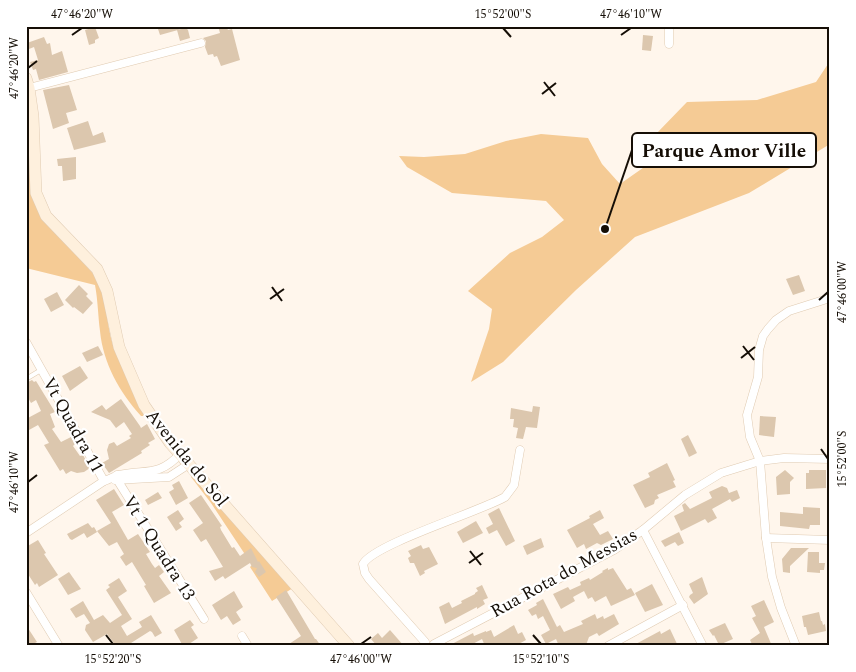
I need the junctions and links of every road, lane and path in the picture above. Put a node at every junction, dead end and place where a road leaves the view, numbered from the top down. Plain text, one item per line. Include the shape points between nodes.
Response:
1 (669, 26) edge
2 (200, 43) dead end
3 (669, 44) dead end
4 (28, 83) edge
5 (830, 298) edge
6 (26, 342) edge
7 (42, 369) junction
8 (26, 379) edge
9 (520, 450) dead end
10 (180, 454) junction
11 (830, 459) edge
12 (760, 461) junction
13 (189, 464) junction
14 (162, 468) junction
15 (169, 477) junction
16 (112, 479) junction
17 (643, 530) junction
18 (26, 533) edge
19 (766, 538) junction
20 (830, 540) edge
21 (26, 592) edge
22 (682, 605) junction
23 (204, 619) dead end
24 (333, 628) junction
25 (242, 636) dead end
26 (423, 644) edge
27 (435, 645) edge
28 (59, 646) edge
29 (248, 646) edge
30 (342, 646) edge
31 (349, 646) edge
32 (608, 646) edge
33 (703, 646) edge
34 (796, 646) edge

1 - 3 street
2 - 4 street
4 - 10 street, Avenida do Sol via 33,116 36,193 46,216 97,269 107,291 119,347 144,405
5 - 12 street via 789,310 763,336 756,384 747,415 750,437
6 - 7 street, Vt Quadra 11
7 - 8 lane
7 - 16 street, Vt Quadra 11
9 - 26 street via 514,485 505,497 400,541 369,556 363,564 369,579
10 - 13 street, Avenida do Sol
10 - 14 street
11 - 12 street, Rua Rota do Messias
12 - 17 street, Rua Rota do Messias via 734,468 697,487
12 - 19 street
13 - 15 street
13 - 24 street, Avenida do Sol
14 - 15 street
14 - 16 street
15 - 16 street
16 - 18 street, Vt Quadra 11
16 - 23 street, Vt 1 Quadra 13
17 - 22 street
17 - 27 street, Rua Rota do Messias via 614,550
19 - 20 street
19 - 34 street via 772,577
21 - 28 street
22 - 32 street
22 - 33 street
24 - 30 street
24 - 31 street, Avenida do Sol
25 - 29 street
26 - 27 street

